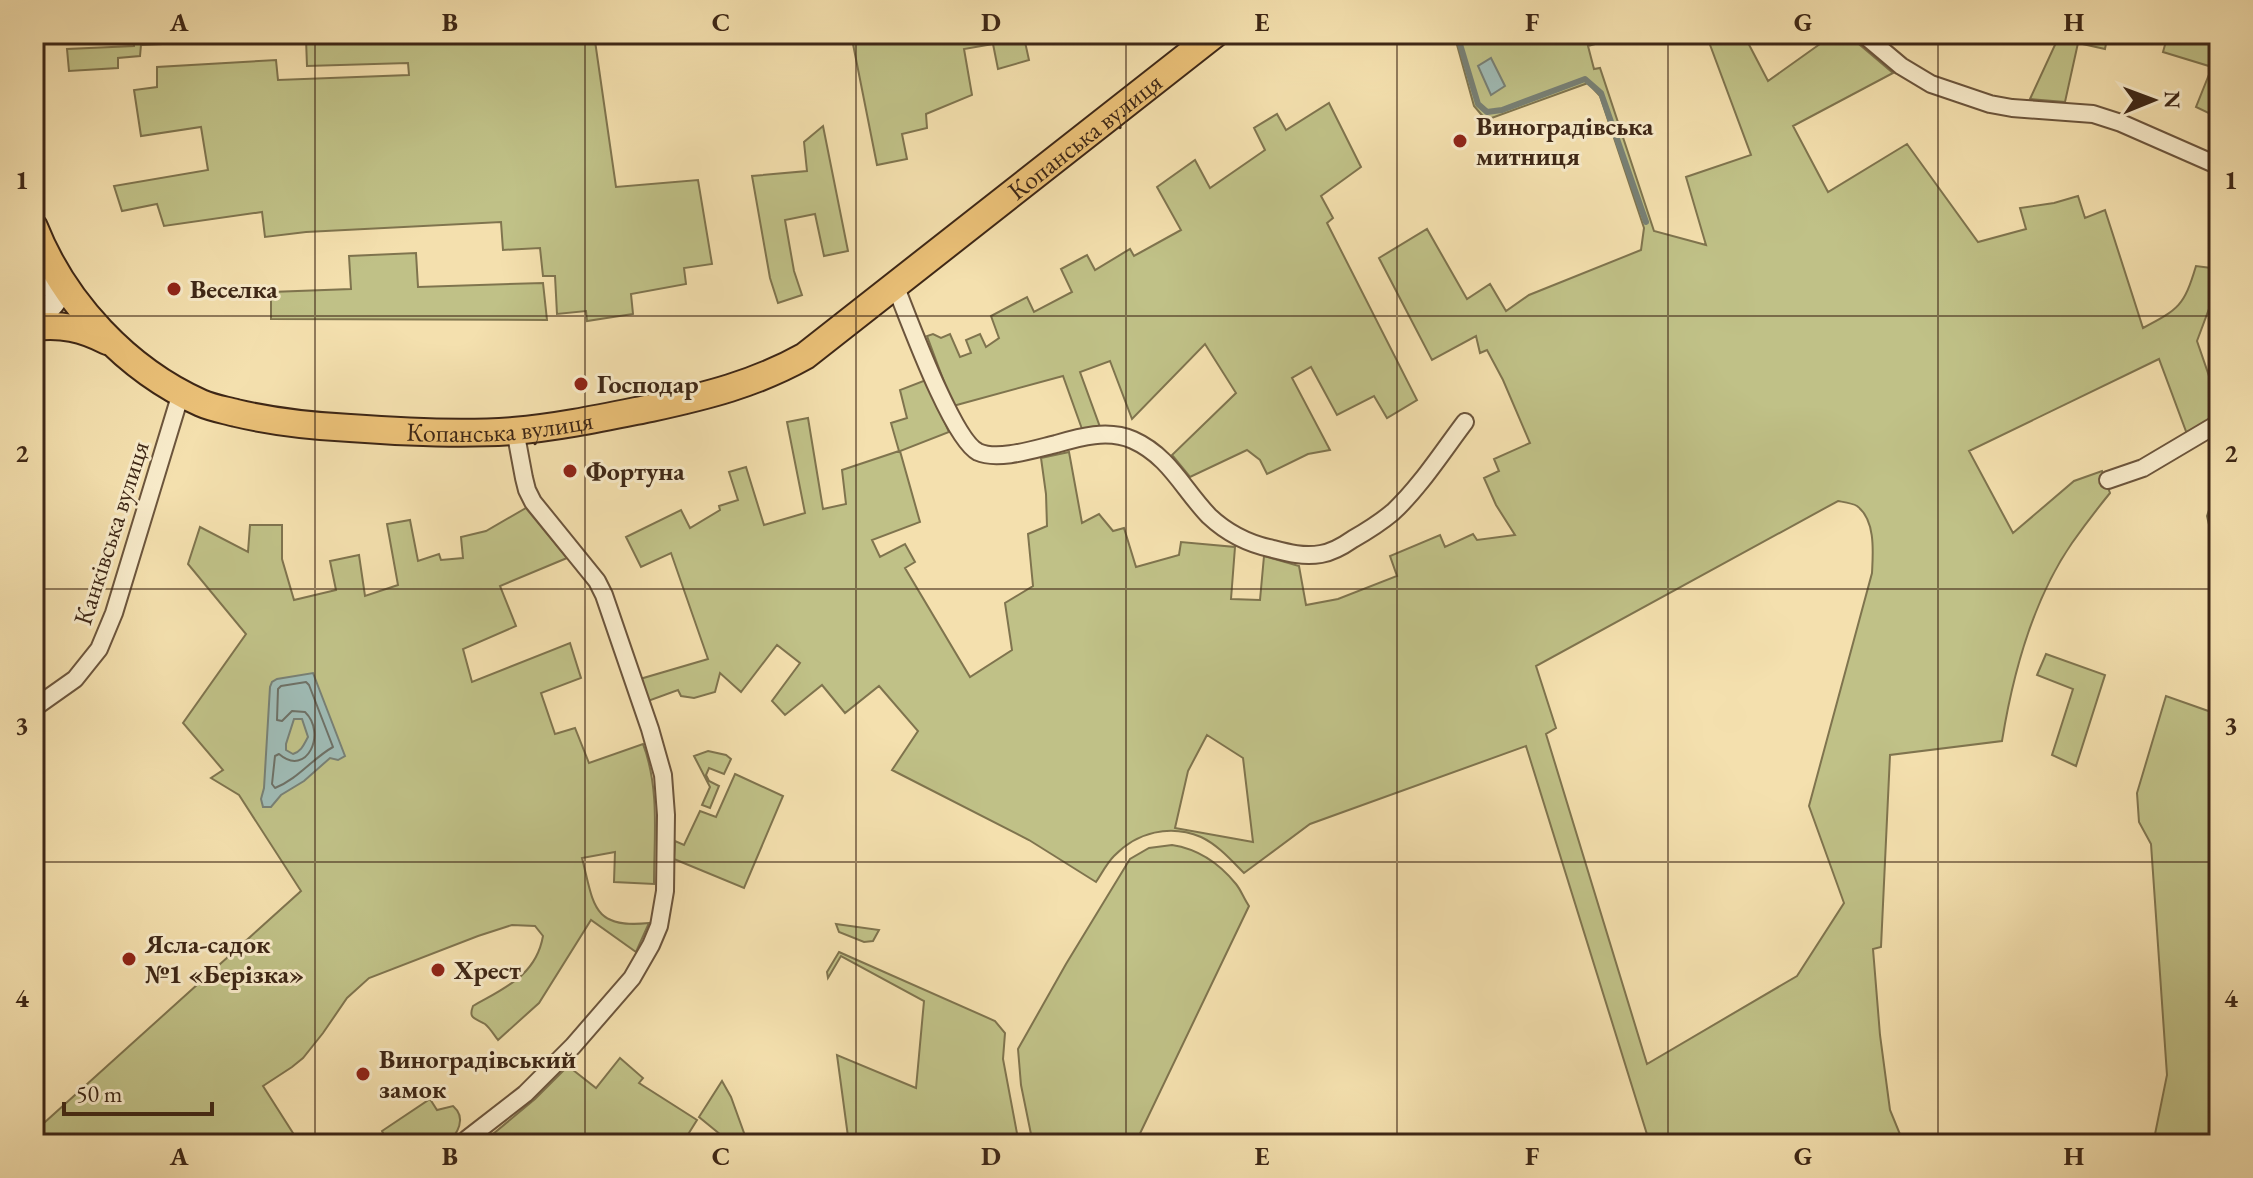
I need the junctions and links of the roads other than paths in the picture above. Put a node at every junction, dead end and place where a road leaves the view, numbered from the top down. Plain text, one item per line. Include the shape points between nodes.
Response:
1 (1215, 34) edge
2 (1863, 34) edge
3 (2219, 166) edge
4 (34, 227) edge
5 (63, 283) junction
6 (895, 285) junction
7 (34, 289) edge
8 (34, 317) edge
9 (34, 327) edge
10 (115, 345) junction
11 (181, 393) junction
12 (1465, 422) dead end
13 (2219, 423) edge
14 (515, 430) junction
15 (2108, 480) dead end
16 (34, 708) edge
17 (465, 1144) edge

1 - 6 highway, Копанська вулиця
2 - 3 street via 1931,84 1990,104 2093,114
4 - 5 highway, Копанська вулиця
5 - 7 main road via 53,280
5 - 8 main road via 54,304
5 - 10 highway, Копанська вулиця
6 - 12 street via 946,408 978,452 1006,454 1097,435 1125,436 1169,466 1224,528 1241,539 1291,554 1338,549 1384,519
6 - 14 highway, Копанська вулиця via 805,356 744,385 611,416
9 - 10 highway via 77,328
10 - 11 highway, Копанська вулиця
11 - 14 highway, Копанська вулиця via 205,405 305,426
11 - 16 street, Канківська вулиця via 99,649 75,679
13 - 15 street via 2153,462
14 - 17 street via 527,490 597,581 650,729 666,794 665,891 659,926 632,978 550,1071

